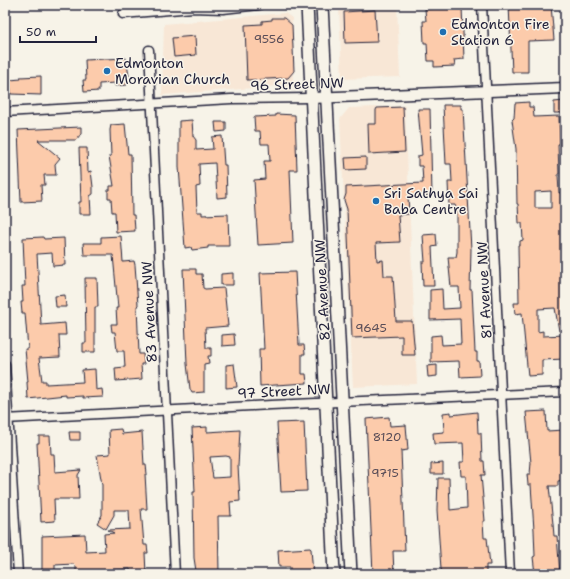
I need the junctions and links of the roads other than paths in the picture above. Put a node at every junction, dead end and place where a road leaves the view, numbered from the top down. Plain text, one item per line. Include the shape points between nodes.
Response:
1 (259, 5) edge
2 (307, 5) edge
3 (322, 5) edge
4 (482, 5) edge
5 (123, 14) dead end
6 (149, 50) dead end
7 (565, 88) edge
8 (486, 90) junction
9 (328, 97) junction
10 (311, 98) junction
11 (152, 104) junction
12 (5, 112) edge
13 (5, 364) edge
14 (565, 392) edge
15 (502, 395) junction
16 (342, 402) junction
17 (326, 403) junction
18 (166, 410) junction
19 (6, 419) edge
20 (18, 574) edge
21 (175, 574) edge
22 (334, 574) edge
23 (351, 574) edge
24 (510, 574) edge

1 - 5 street
2 - 10 main road, 82 Avenue NW
3 - 9 main road, 82 Avenue NW
4 - 8 street, 81 Avenue NW
6 - 11 street, 83 Avenue NW
7 - 8 street, 96 Street NW
8 - 9 street, 96 Street NW
8 - 15 street, 81 Avenue NW
9 - 10 street, 96 Street NW
9 - 16 main road, 82 Avenue NW
10 - 11 street, 96 Street NW via 231,99
10 - 17 main road, 82 Avenue NW
11 - 12 street, 96 Street NW
11 - 18 street, 83 Avenue NW
13 - 19 street
14 - 15 street, 97 Street NW
15 - 16 street, 97 Street NW
15 - 24 street, 81 Avenue NW
16 - 17 street, 97 Street NW
16 - 23 main road, 82 Avenue NW
17 - 18 street, 97 Street NW
17 - 22 main road, 82 Avenue NW
18 - 19 street, 97 Street NW
18 - 21 street, 83 Avenue NW
19 - 20 street

